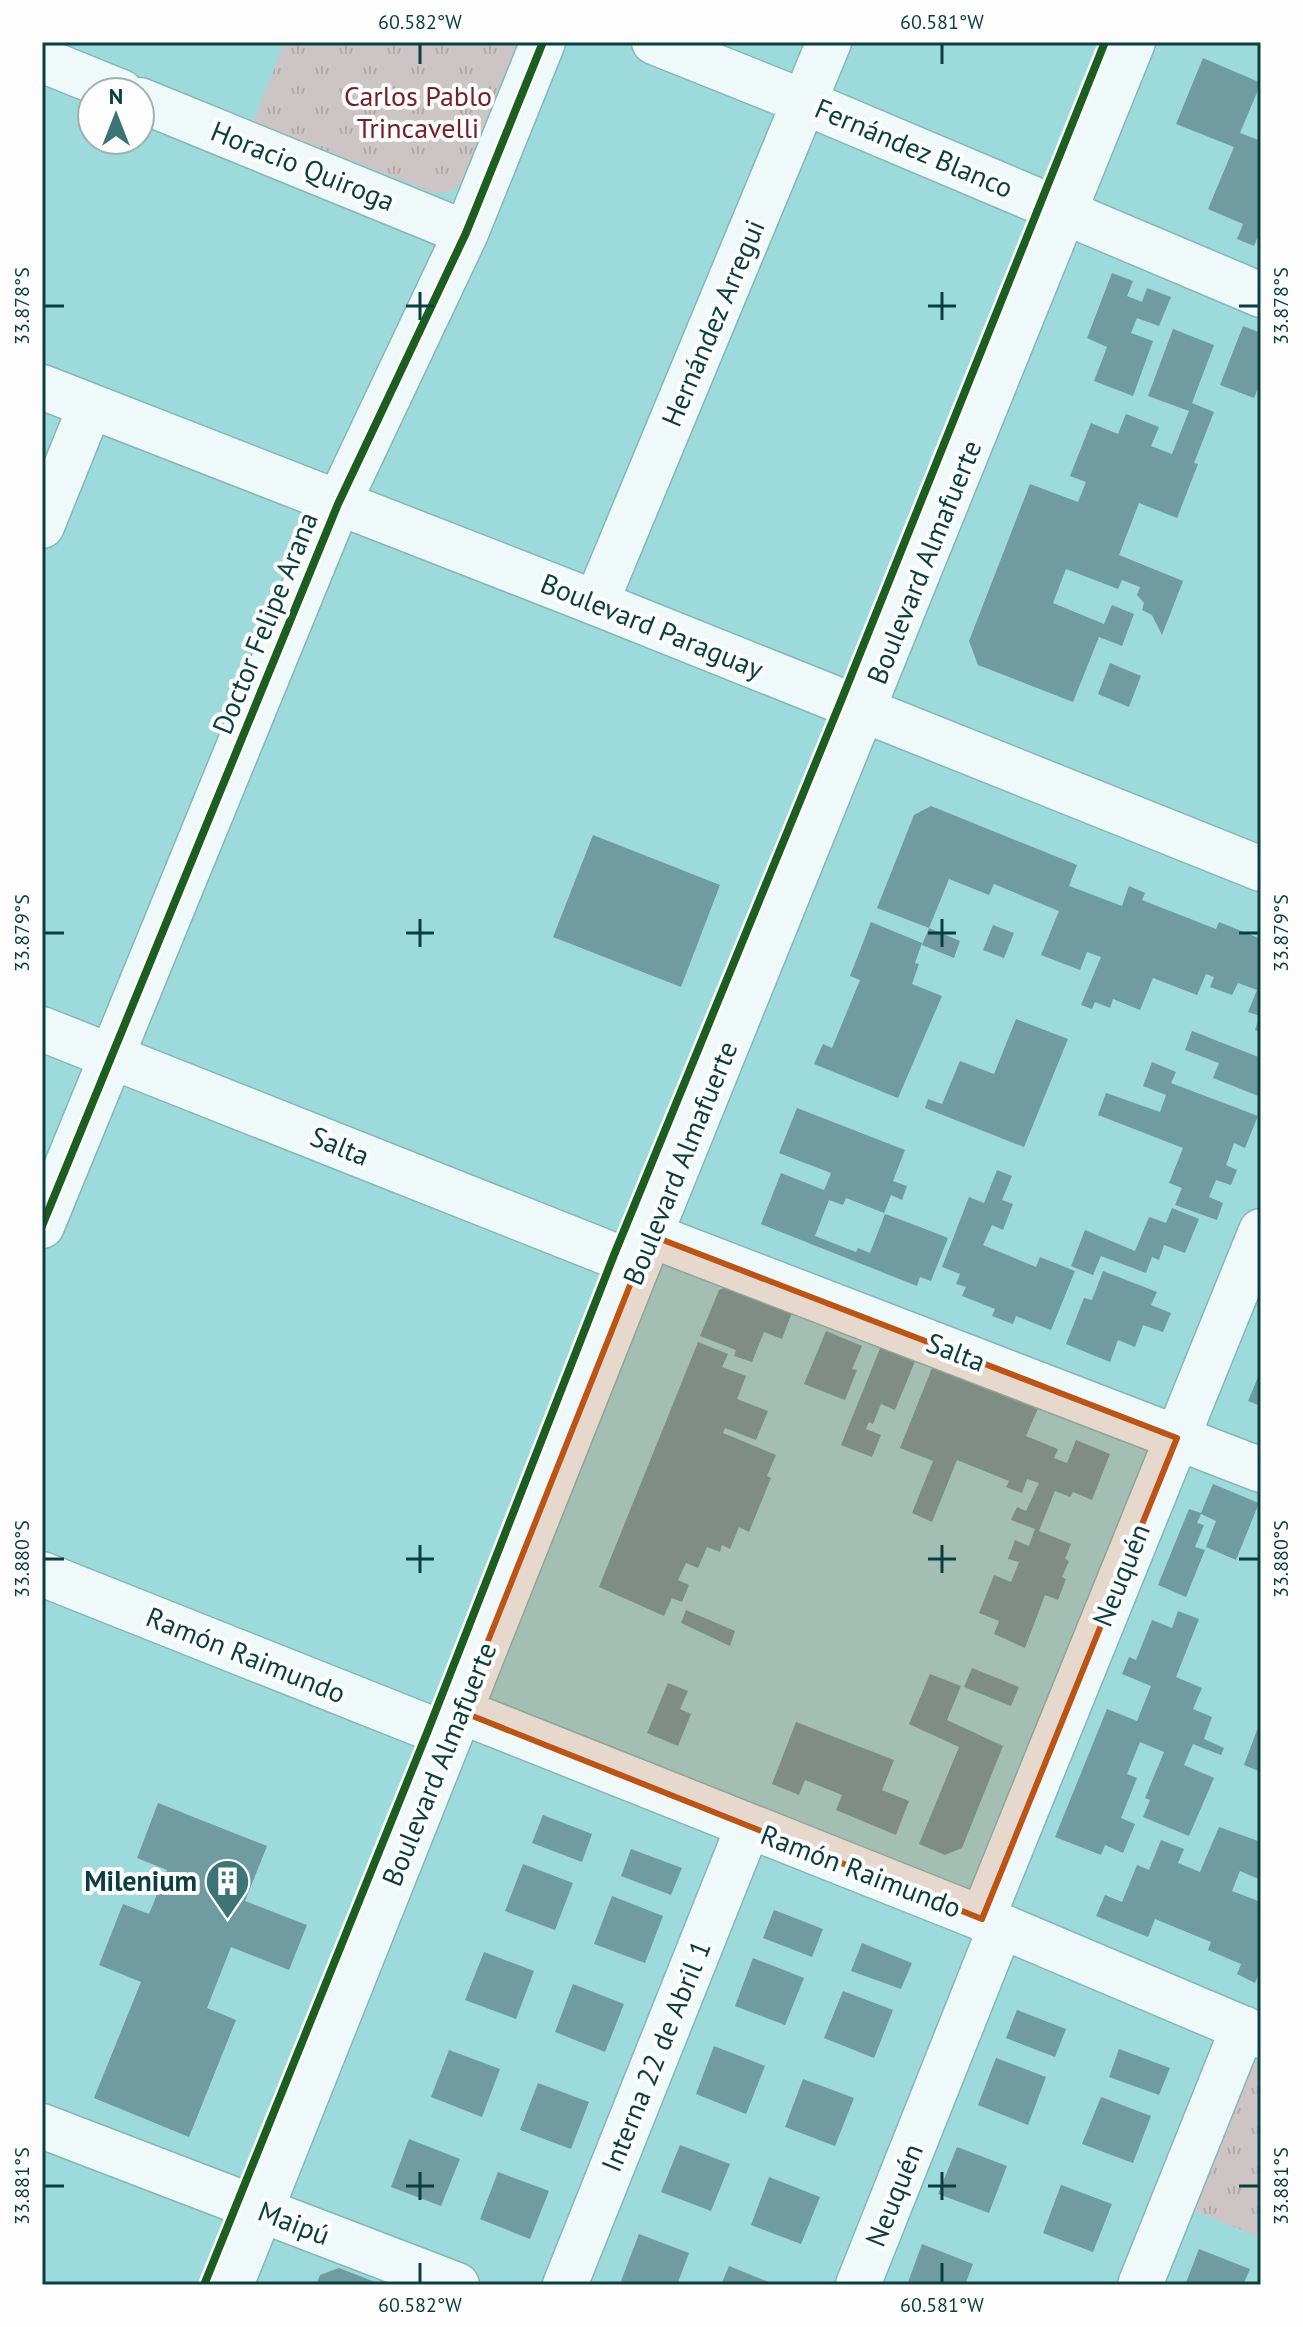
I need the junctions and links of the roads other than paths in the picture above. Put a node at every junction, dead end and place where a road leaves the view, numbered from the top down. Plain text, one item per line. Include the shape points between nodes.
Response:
1 (543, 42) edge
2 (654, 42) edge
3 (829, 42) edge
4 (1133, 42) edge
5 (42, 60) edge
6 (82, 76) edge
7 (804, 102) junction
8 (156, 107) edge
9 (1065, 212) junction
10 (466, 233) junction
11 (1261, 295) edge
12 (42, 387) edge
13 (90, 407) junction
14 (338, 504) junction
15 (42, 526) edge
16 (596, 603) junction
17 (865, 710) junction
18 (1261, 869) edge
19 (42, 1029) edge
20 (110, 1056) junction
21 (42, 1226) edge
22 (1261, 1231) edge
23 (644, 1250) junction
24 (1177, 1438) junction
25 (1261, 1470) edge
26 (42, 1574) edge
27 (455, 1724) junction
28 (748, 1827) junction
29 (992, 1922) junction
30 (1252, 2032) edge
31 (42, 2126) edge
32 (261, 2211) junction
33 (231, 2285) edge
34 (457, 2285) edge
35 (565, 2285) edge
36 (858, 2285) edge
37 (1140, 2285) edge

1 - 10 street, Doctor Felipe Arana
2 - 7 street, Fernández Blanco
3 - 7 street, Hernández Arregui
4 - 9 street, Boulevard Almafuerte
5 - 6 street
7 - 9 street, Fernández Blanco
7 - 16 street, Hernández Arregui
8 - 10 street, Horacio Quiroga
9 - 11 street, Fernández Blanco
9 - 17 street, Boulevard Almafuerte
10 - 14 street, Doctor Felipe Arana
12 - 13 street, Boulevard Paraguay
13 - 14 street, Boulevard Paraguay
13 - 15 street
14 - 16 street, Boulevard Paraguay
14 - 20 street, Doctor Felipe Arana
16 - 17 street, Boulevard Paraguay
17 - 18 street, Boulevard Paraguay
17 - 23 street, Boulevard Almafuerte
19 - 20 street, Salta
20 - 21 street, Doctor Felipe Arana
20 - 23 street, Salta
22 - 24 street, Neuquén
23 - 24 street, Salta
23 - 27 street, Boulevard Almafuerte
24 - 25 street, Salta
24 - 29 street, Neuquén
26 - 27 street, Ramón Raimundo
27 - 28 street, Ramón Raimundo
27 - 32 street, Boulevard Almafuerte
28 - 29 street, Ramón Raimundo
28 - 35 street, Interna 22 de Abril 1
29 - 30 street, Ramón Raimundo
29 - 36 street, Neuquén
30 - 37 street
31 - 32 street, Maipú
32 - 33 street, Boulevard Almafuerte
32 - 34 street, Maipú

